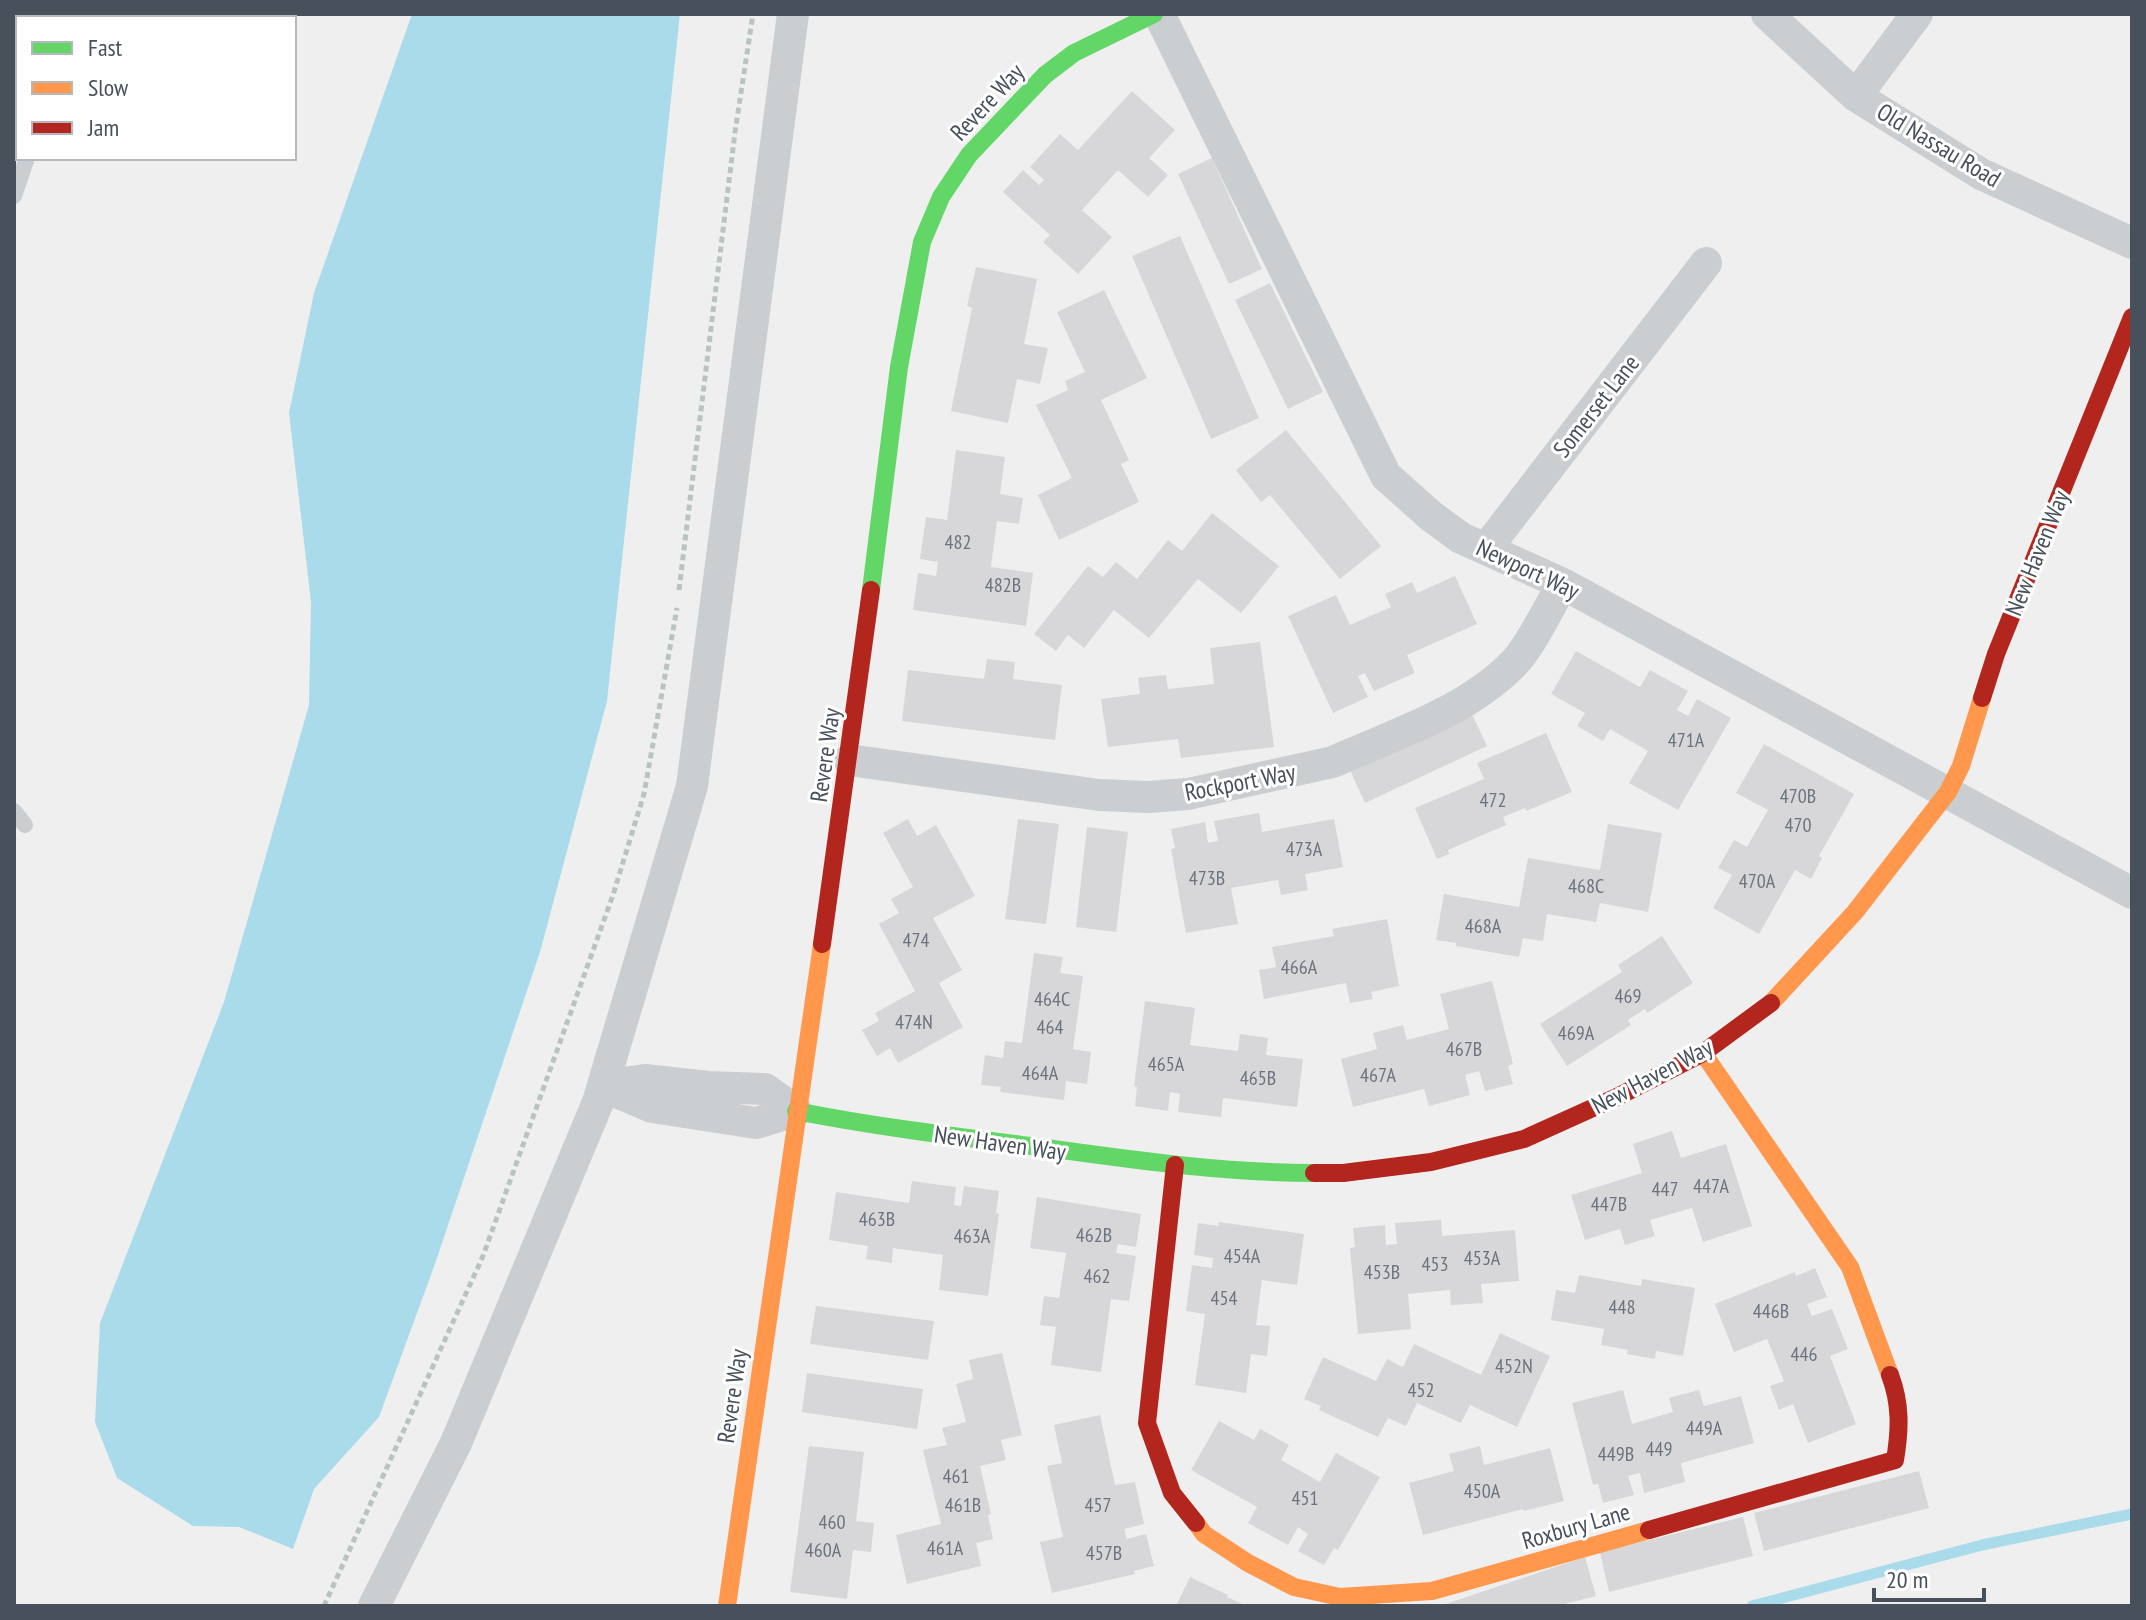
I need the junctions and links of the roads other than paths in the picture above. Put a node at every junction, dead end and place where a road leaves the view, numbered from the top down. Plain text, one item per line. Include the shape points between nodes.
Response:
1 (793, 14) edge
2 (1157, 14) edge
3 (1767, 14) edge
4 (1917, 14) edge
5 (1856, 96) junction
6 (26, 160) edge
7 (14, 196) edge
8 (2132, 243) edge
9 (1706, 263) dead end
10 (2132, 317) edge
11 (1486, 549) junction
12 (1563, 584) junction
13 (849, 760) junction
14 (1948, 792) junction
15 (14, 811) edge
16 (25, 825) dead end
17 (2132, 893) edge
18 (1703, 1053) junction
19 (603, 1086) junction
20 (796, 1111) junction
21 (1175, 1165) junction
22 (374, 1606) edge
23 (727, 1606) edge

1 - 19 street via 692,786
2 - 11 street, Newport Way via 1386,476 1451,531
2 - 13 street, Revere Way via 1074,53 1045,75 969,155 941,197 922,242 899,367
3 - 5 street, Old Nassau Road
4 - 5 street
5 - 8 street, Old Nassau Road via 1981,174
6 - 7 lane
9 - 11 street, Somerset Lane
10 - 14 street, New Haven Way via 1996,654
11 - 12 street, Newport Way
12 - 13 street, Rockport Way via 1517,660 1487,686 1457,707 1312,768 1188,794 1148,797 1087,794
12 - 14 street, Newport Way
13 - 20 street, Revere Way
14 - 17 street, Newport Way
14 - 18 street, New Haven Way via 1855,912 1772,1002
15 - 16 lane
18 - 21 street, New Haven Way via 1524,1139 1431,1162 1343,1173
18 - 21 street, Roxbury Lane via 1850,1267 1897,1394 1900,1432 1895,1460 1432,1591 1340,1597 1294,1587 1204,1534 1172,1493 1147,1423
19 - 20 street, New Haven Way via 652,1107 756,1123
19 - 22 street via 456,1443
20 - 21 street, New Haven Way
20 - 23 street, Revere Way

